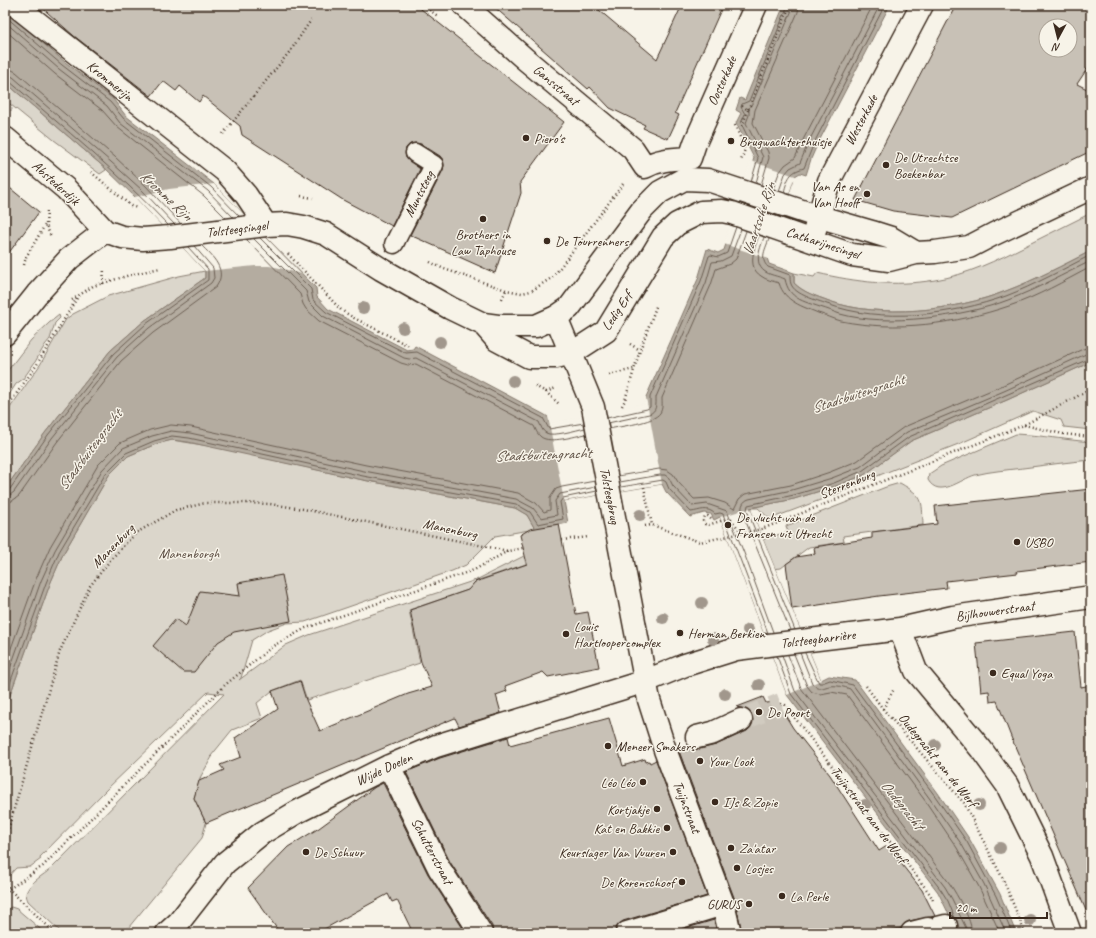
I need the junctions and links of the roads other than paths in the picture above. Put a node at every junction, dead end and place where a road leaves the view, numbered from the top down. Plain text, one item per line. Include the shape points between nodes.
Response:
1 (15, 5) edge
2 (464, 5) edge
3 (756, 5) edge
4 (922, 5) edge
5 (5, 138) edge
6 (415, 152) dead end
7 (690, 158) joint
8 (1091, 188) edge
9 (739, 190) joint
10 (732, 213) joint
11 (820, 217) junction
12 (261, 226) junction
13 (105, 230) junction
14 (812, 240) junction
15 (394, 244) dead end
16 (916, 253) junction
17 (422, 292) joint
18 (556, 317) junction
19 (483, 324) junction
20 (5, 334) edge
21 (572, 352) junction
22 (1091, 597) edge
23 (900, 629) junction
24 (646, 681) junction
25 (741, 720) tunnel mouth
26 (698, 737) dead end
27 (389, 766) junction
28 (723, 904) junction
29 (167, 933) edge
30 (481, 933) edge
31 (627, 933) edge
32 (730, 933) edge
33 (1070, 933) edge

1 - 12 street, Krommerijn via 225,171 246,195
2 - 7 street, Gansstraat via 633,149 645,167 653,162
3 - 7 street, Oosterkade via 694,143
4 - 11 street, Westerkade via 829,181
5 - 13 street, Abstederdijk via 66,189
6 - 15 lane, Muntsteeg via 434,165
8 - 16 street, Catharijnesingel via 969,247
9 - 11 street, Catharijnesingel
9 - 18 street, Ledig Erf via 708,180 684,179 660,192 642,210 569,308
10 - 14 street, Catharijnesingel
10 - 21 street, Ledig Erf via 701,212 677,224 663,237 606,331
11 - 14 street, Westerkade
11 - 16 street, Catharijnesingel via 891,238
12 - 13 street, Tolsteegsingel via 143,239 122,237
12 - 17 street, Tolsteegsingel via 287,224 326,234
13 - 20 street via 69,259
14 - 16 street, Catharijnesingel via 852,255 889,260
17 - 19 street, Ledig Erf
18 - 19 street, Ledig Erf via 536,326
18 - 21 street, Tolsteegbrug
19 - 21 street, Ledig Erf via 497,340 529,357 556,357
21 - 24 street, Tolsteegbrug via 593,408
22 - 23 street, Bijlhouwerstraat via 953,617
23 - 24 street, Tolsteegbarrière via 736,649 685,665
23 - 33 street via 916,672 981,749 1007,785 1042,856
24 - 27 street, Wijde Doelen via 436,746
24 - 28 street, Twijnstraat via 649,700 665,750
25 - 26 street
27 - 29 street, Wijde Doelen via 297,812 262,833 225,863 179,922
27 - 30 street, Schutterstraat via 439,868
28 - 31 street
28 - 32 street, Twijnstraat

